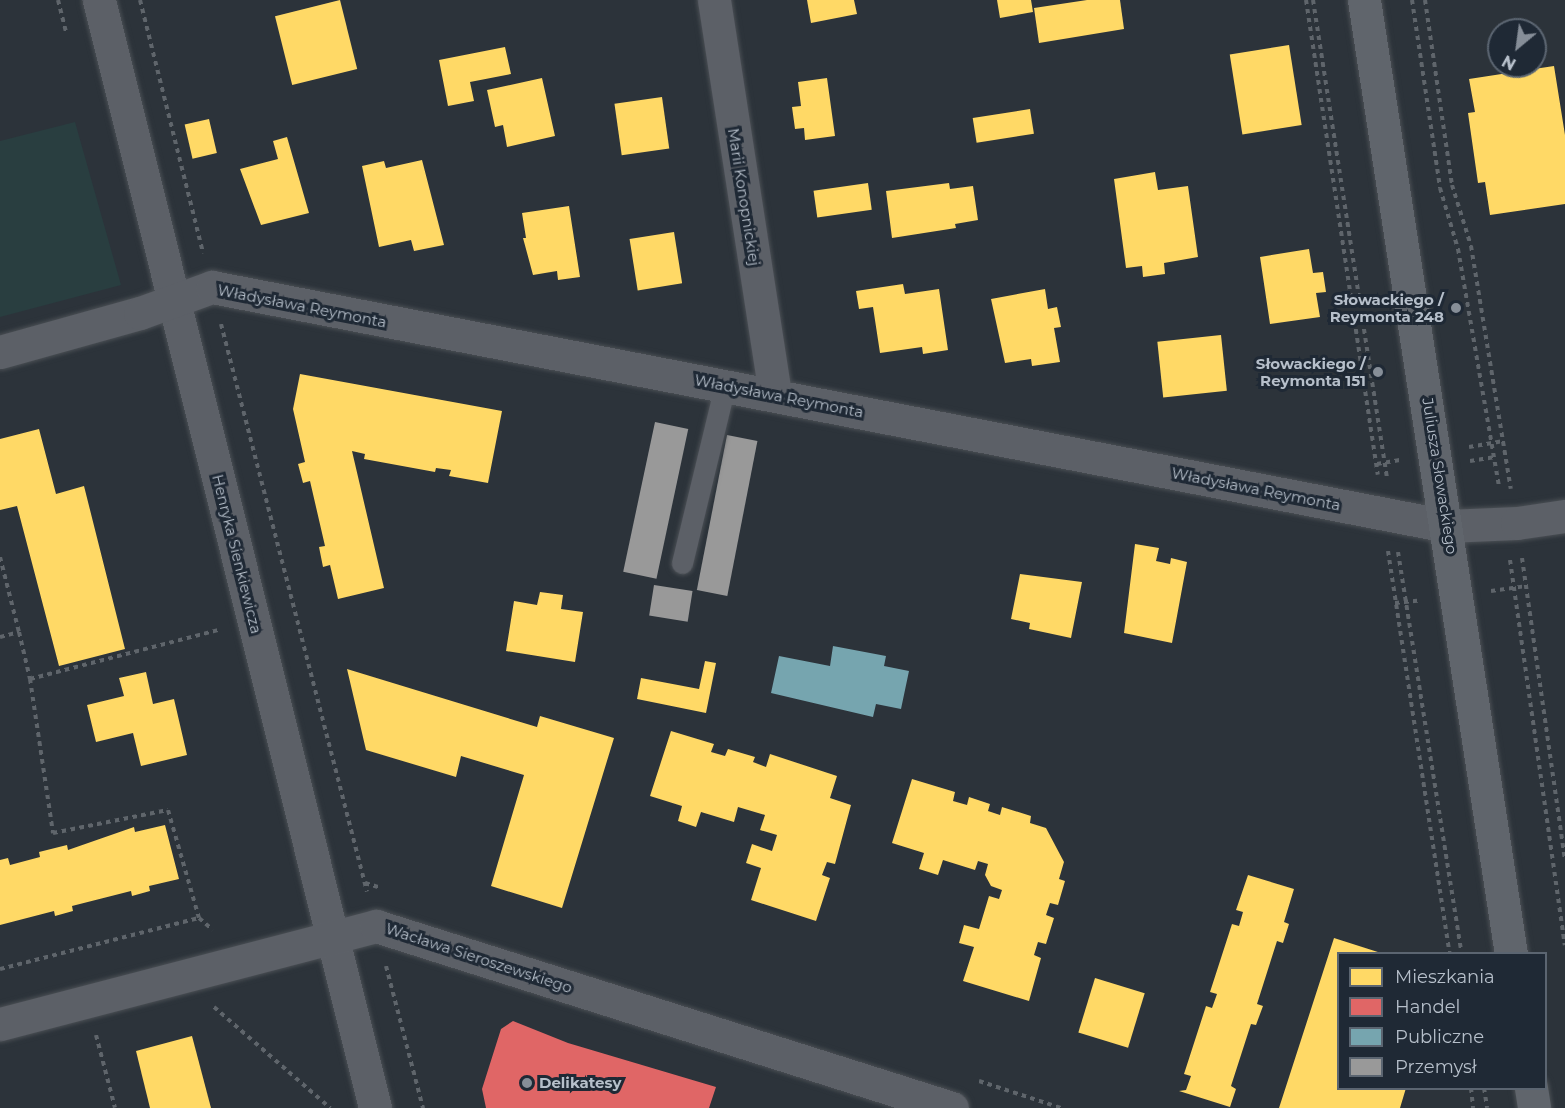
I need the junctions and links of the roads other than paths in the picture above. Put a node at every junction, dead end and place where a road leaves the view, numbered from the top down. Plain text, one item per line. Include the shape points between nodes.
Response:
1 (99, 0) edge
2 (714, 0) edge
3 (1364, 0) edge
4 (173, 301) junction
5 (0, 352) edge
6 (725, 385) junction
7 (775, 394) junction
8 (1565, 516) edge
9 (1448, 526) junction
10 (682, 563) dead end
11 (332, 935) junction
12 (1511, 952) edge
13 (0, 1024) edge
14 (1531, 1090) edge
15 (375, 1108) edge
16 (952, 1108) edge
17 (1534, 1108) edge

1 - 4 street, Henryka Sienkiewicza
2 - 7 street, Marii Konopnickiej
3 - 9 street, Juliusza Słowackiego
4 - 5 street, Władysława Reymonta
4 - 6 street, Władysława Reymonta via 212,287
4 - 11 street, Henryka Sienkiewicza
6 - 7 street, Władysława Reymonta
6 - 10 lane
7 - 9 street, Władysława Reymonta
8 - 9 street, Władysława Reymonta via 1511,524
9 - 12 street, Juliusza Słowackiego
11 - 13 street, Wacława Sieroszewskiego
11 - 15 street, Henryka Sienkiewicza
11 - 16 street, Wacława Sieroszewskiego via 376,926
14 - 17 street

